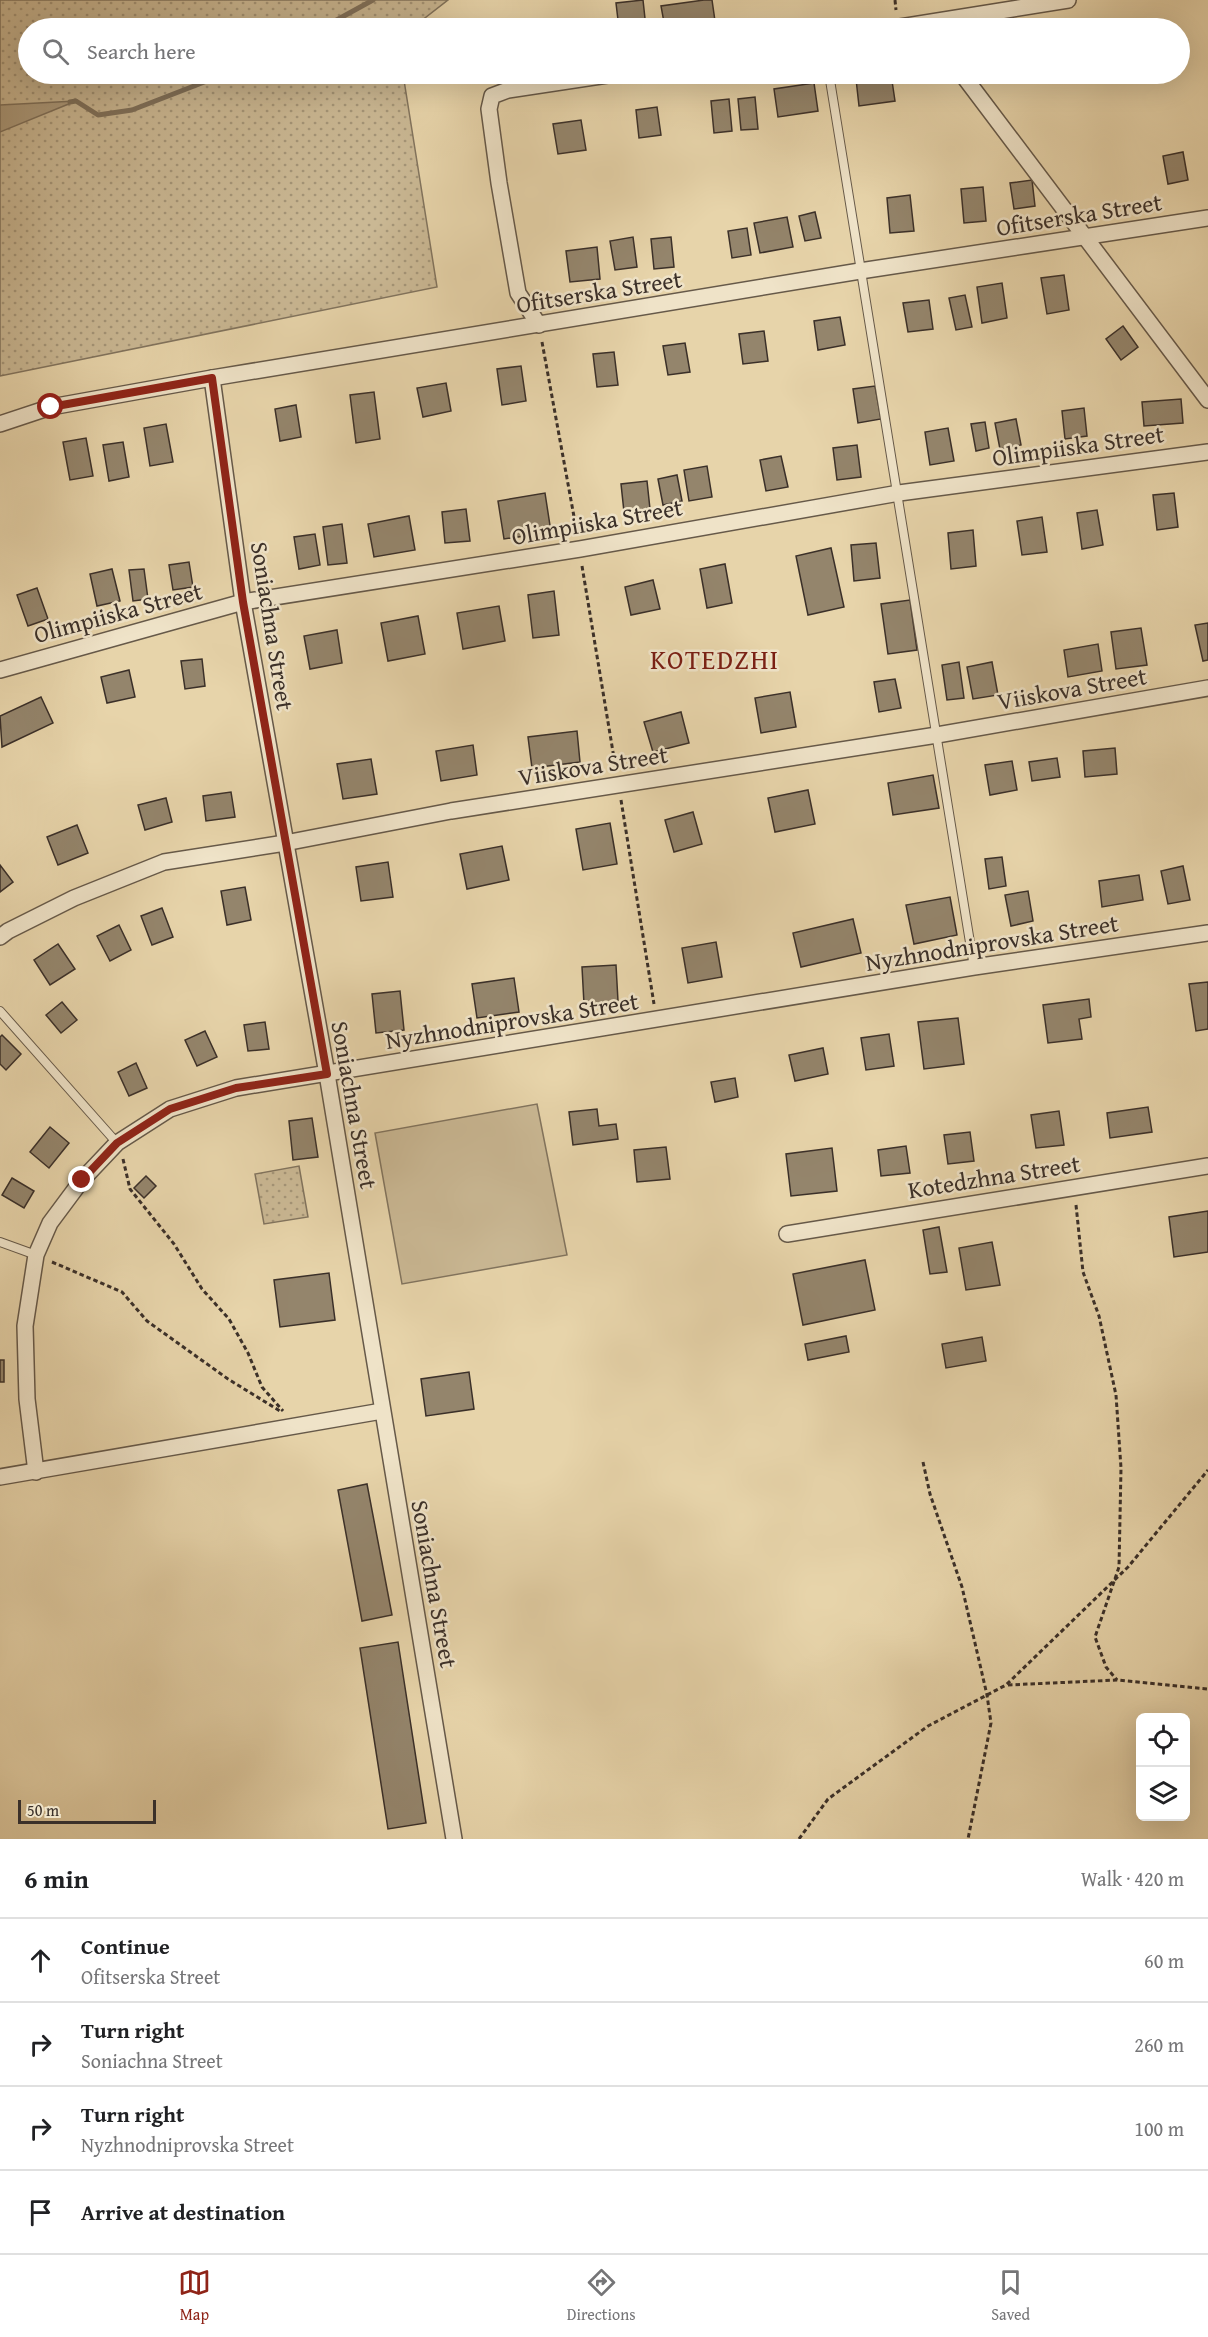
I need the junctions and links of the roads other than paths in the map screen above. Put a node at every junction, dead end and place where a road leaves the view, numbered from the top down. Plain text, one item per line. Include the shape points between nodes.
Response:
1 (1068, 0) edge
2 (970, 18) edge
3 (548, 84) edge
4 (831, 84) edge
5 (969, 84) edge
6 (1208, 218) edge
7 (1084, 237) junction
8 (860, 272) junction
9 (539, 326) junction
10 (212, 378) junction
11 (1208, 400) edge
12 (0, 424) edge
13 (1208, 452) edge
14 (899, 493) junction
15 (243, 602) junction
16 (0, 670) edge
17 (1208, 688) edge
18 (937, 735) junction
19 (285, 843) junction
20 (1208, 933) edge
21 (0, 937) edge
22 (974, 967) junction
23 (0, 1011) edge
24 (327, 1074) junction
25 (117, 1143) junction
26 (1208, 1166) edge
27 (787, 1234) dead end
28 (0, 1242) edge
29 (36, 1255) junction
30 (382, 1411) junction
31 (36, 1472) junction
32 (0, 1477) edge
33 (454, 1839) edge

1 - 2 street
3 - 9 street via 492,96 489,110 518,293
4 - 8 lane
5 - 7 street
6 - 7 street, Ofitserska Street
7 - 8 street, Ofitserska Street
7 - 11 street
8 - 9 street, Ofitserska Street
8 - 14 lane
9 - 10 street, Ofitserska Street
10 - 12 street, Ofitserska Street via 51,407
10 - 15 street, Soniachna Street
13 - 14 street, Olimpiiska Street
14 - 15 street, Olimpiiska Street
14 - 18 lane
15 - 16 street, Olimpiiska Street
15 - 19 street, Soniachna Street
17 - 18 street, Viiskova Street
18 - 19 street, Viiskova Street via 451,811
18 - 22 lane
19 - 21 street, Viiskova Street via 164,862 74,898
19 - 24 street, Soniachna Street
20 - 22 street, Nyzhnodniprovska Street
22 - 24 street, Nyzhnodniprovska Street
23 - 25 lane
24 - 25 street, Nyzhnodniprovska Street via 236,1088 170,1109
24 - 30 street, Soniachna Street
25 - 29 street, Nyzhnodniprovska Street via 82,1180 50,1223
26 - 27 street, Kotedzhna Street
28 - 29 lane
29 - 31 street, Nyzhnodniprovska Street via 25,1326 27,1399
30 - 31 street
30 - 33 street, Soniachna Street
31 - 32 street

